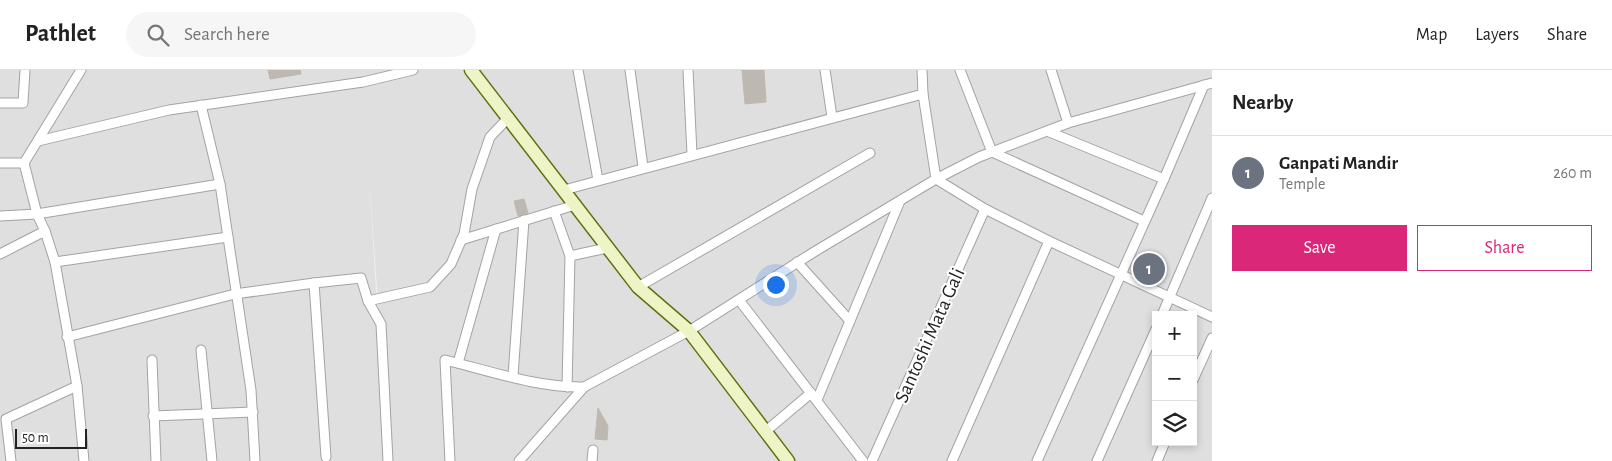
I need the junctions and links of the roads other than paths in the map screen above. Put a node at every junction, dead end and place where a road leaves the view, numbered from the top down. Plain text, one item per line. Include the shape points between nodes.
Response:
1 (25, 70) edge
2 (81, 70) edge
3 (413, 70) edge
4 (471, 70) edge
5 (578, 70) edge
6 (630, 70) edge
7 (688, 70) edge
8 (825, 70) edge
9 (922, 70) edge
10 (960, 70) edge
11 (1051, 70) edge
12 (1208, 84) edge
13 (923, 94) junction
14 (0, 103) edge
15 (201, 105) junction
16 (509, 118) junction
17 (832, 118) junction
18 (1068, 123) junction
19 (1047, 132) junction
20 (38, 141) junction
21 (992, 152) junction
22 (870, 153) dead end
23 (692, 154) junction
24 (0, 163) edge
25 (24, 163) junction
26 (643, 167) junction
27 (936, 179) junction
28 (1164, 179) junction
29 (598, 180) junction
30 (220, 184) junction
31 (564, 190) junction
32 (1212, 198) edge
33 (900, 201) junction
34 (575, 205) junction
35 (985, 209) junction
36 (554, 211) junction
37 (37, 214) junction
38 (0, 216) edge
39 (524, 220) junction
40 (1144, 221) junction
41 (496, 229) junction
42 (45, 231) junction
43 (228, 237) junction
44 (461, 240) junction
45 (1049, 242) junction
46 (607, 248) junction
47 (0, 254) edge
48 (570, 256) junction
49 (55, 262) junction
50 (797, 262) junction
51 (1121, 274) junction
52 (314, 283) junction
53 (638, 287) junction
54 (236, 294) junction
55 (1170, 296) junction
56 (738, 300) junction
57 (368, 301) junction
58 (1164, 311) edge
59 (1212, 316) edge
60 (850, 321) junction
61 (689, 331) junction
62 (67, 337) junction
63 (1152, 337) edge
64 (1212, 338) edge
65 (201, 350) dead end
66 (152, 360) dead end
67 (458, 363) junction
68 (1197, 371) edge
69 (513, 376) junction
70 (77, 386) junction
71 (567, 387) junction
72 (584, 387) junction
73 (814, 397) junction
74 (252, 412) junction
75 (209, 414) junction
76 (154, 416) junction
77 (3, 421) edge
78 (766, 431) junction
79 (1163, 446) edge
80 (593, 450) dead end
81 (326, 457) dead end
82 (12, 461) edge
83 (84, 461) edge
84 (156, 461) edge
85 (212, 461) edge
86 (255, 461) edge
87 (388, 461) edge
88 (450, 461) edge
89 (518, 461) edge
90 (592, 461) edge
91 (788, 461) edge
92 (863, 461) edge
93 (872, 461) edge
94 (952, 461) edge
95 (1036, 461) edge
96 (1097, 461) edge
97 (1157, 461) edge

1 - 14 street via 23,103
2 - 20 street
3 - 15 street via 363,82
4 - 16 street
5 - 29 street
6 - 26 street
7 - 23 street
8 - 17 street
9 - 13 street
10 - 21 street
11 - 18 street
12 - 18 street
12 - 28 street
13 - 17 street
13 - 27 street
15 - 20 street
15 - 30 street
16 - 31 street
16 - 44 street via 490,137 472,189
17 - 23 street
18 - 19 street
19 - 21 street
19 - 28 street
20 - 25 street
21 - 27 street
21 - 40 street
22 - 53 street
23 - 26 street
24 - 25 street
25 - 37 street
26 - 29 street
27 - 33 street
27 - 35 street
28 - 40 street
29 - 31 street
30 - 37 street
30 - 43 street
31 - 34 street
32 - 55 street
33 - 50 street
33 - 60 street
34 - 36 street
34 - 46 street
35 - 45 street
35 - 93 street, Santoshi Mata Gali
36 - 39 street
36 - 48 street
37 - 38 street
37 - 42 street
39 - 41 street
39 - 69 street
40 - 51 street
41 - 44 street
41 - 67 street
42 - 47 street
42 - 49 street
43 - 49 street
43 - 54 street
44 - 57 street via 451,264 430,287
45 - 51 street
45 - 94 street
46 - 48 street
46 - 53 street
48 - 71 street
49 - 62 street
50 - 56 street
50 - 60 street
51 - 55 street
51 - 95 street
52 - 54 street
52 - 57 street via 362,278
52 - 81 street
53 - 61 street
54 - 62 street
54 - 74 street
55 - 58 street
55 - 59 street
56 - 61 street
56 - 73 street
57 - 87 street via 381,324
60 - 73 street
61 - 72 street
61 - 78 street
62 - 70 street
63 - 96 street
64 - 68 street
65 - 75 street
66 - 76 street
67 - 69 street
67 - 88 street via 446,360
69 - 71 street
70 - 77 street
70 - 83 street
71 - 72 street
72 - 89 street
73 - 78 street
73 - 92 street
74 - 75 street
74 - 86 street
75 - 76 street
75 - 85 street
76 - 84 street
77 - 82 street
78 - 91 street
79 - 97 street
80 - 90 street

